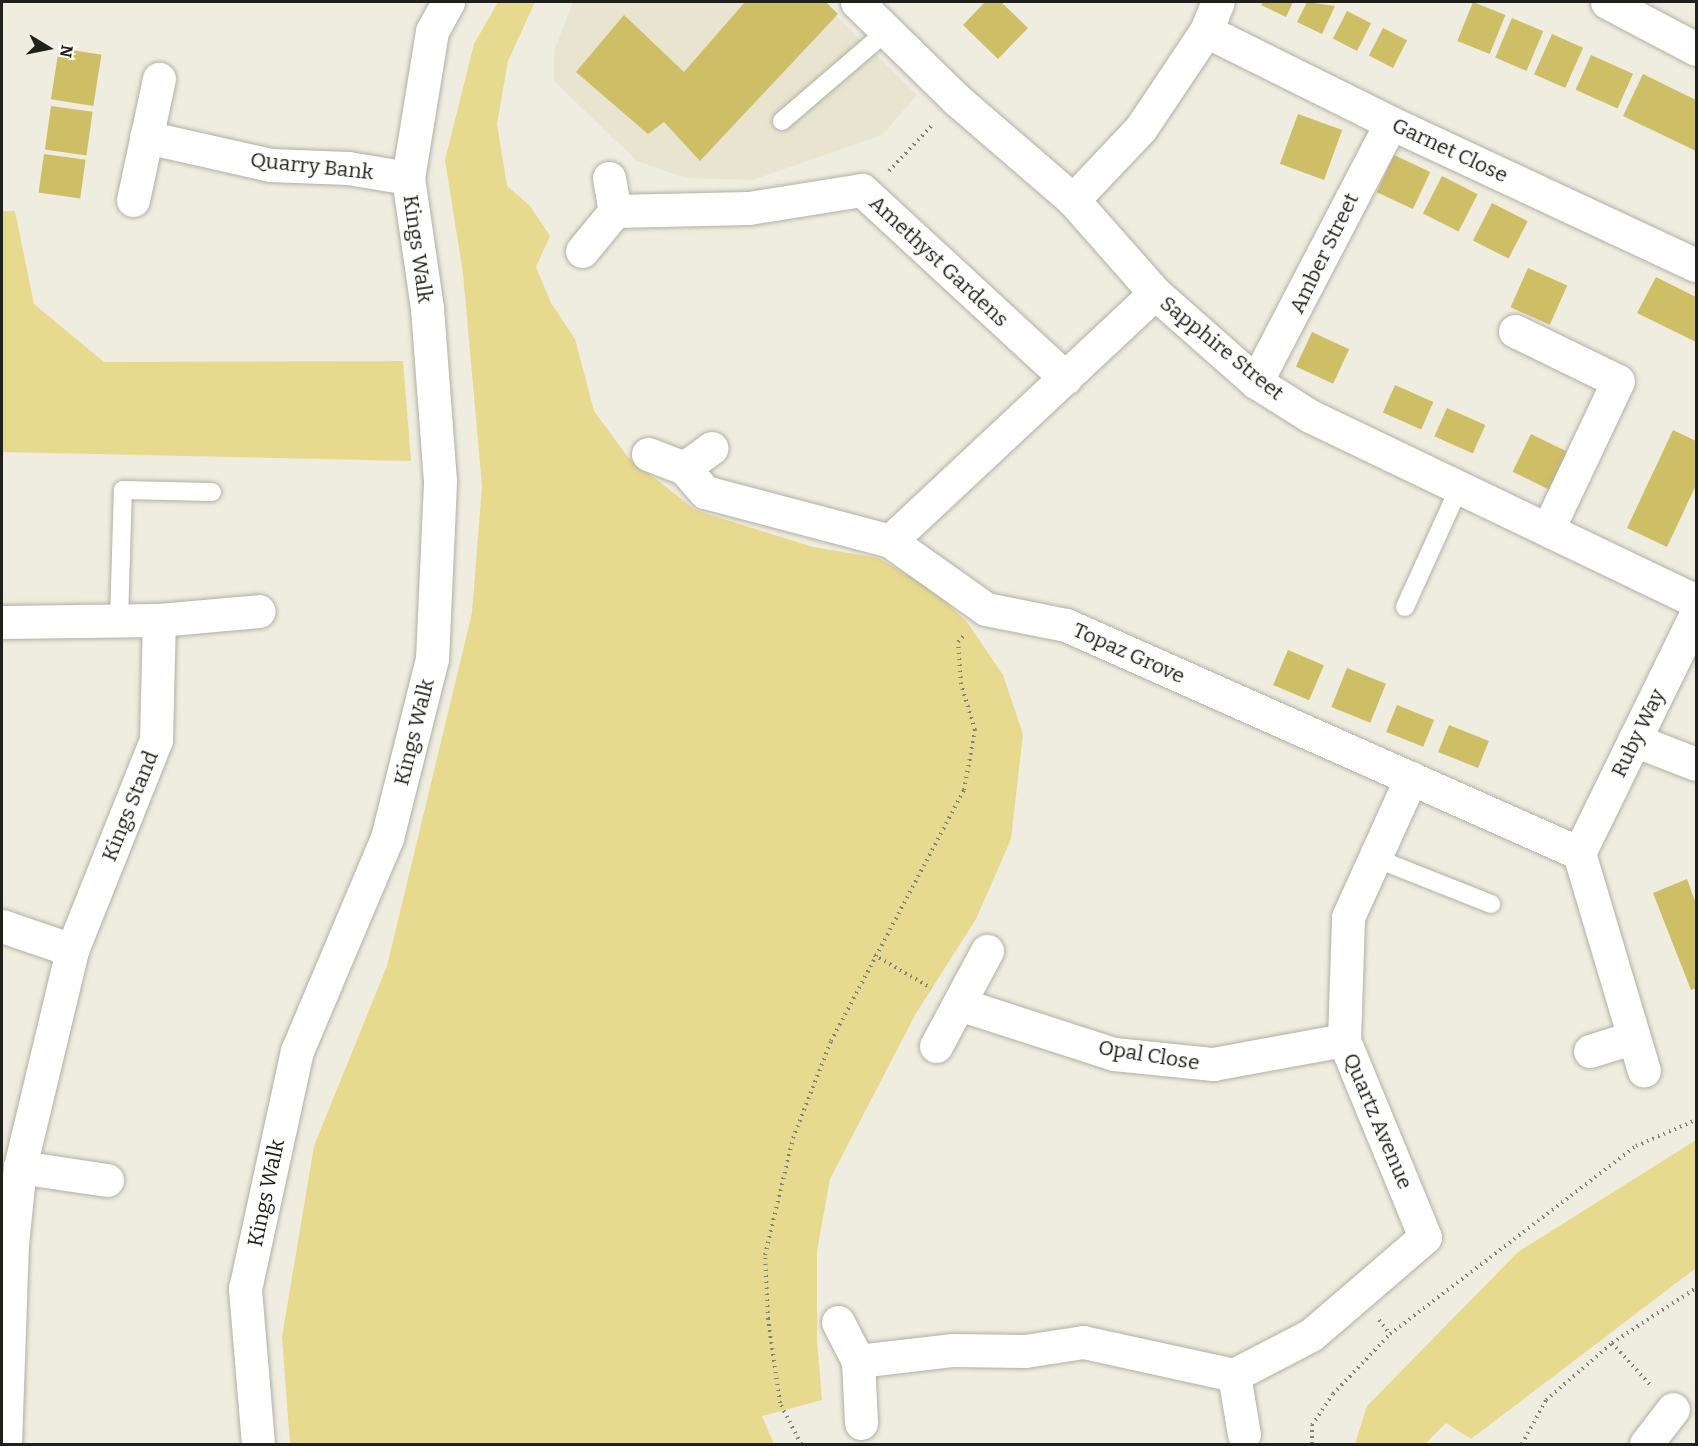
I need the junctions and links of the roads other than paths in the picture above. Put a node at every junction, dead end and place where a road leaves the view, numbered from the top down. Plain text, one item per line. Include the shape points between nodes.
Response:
1 (448, 2) edge
2 (857, 2) edge
3 (1218, 2) edge
4 (1607, 2) edge
5 (887, 31) junction
6 (1206, 31) junction
7 (1696, 49) edge
8 (159, 79) dead end
9 (783, 121) dead end
10 (1391, 123) junction
11 (146, 137) junction
12 (609, 177) dead end
13 (408, 178) junction
14 (133, 200) dead end
15 (1073, 200) junction
16 (615, 211) junction
17 (582, 251) dead end
18 (1696, 265) edge
19 (1155, 292) junction
20 (1515, 331) dead end
21 (1066, 378) junction
22 (1256, 382) junction
23 (712, 448) dead end
24 (648, 454) dead end
25 (684, 468) junction
26 (1460, 486) junction
27 (212, 492) dead end
28 (1549, 527) junction
29 (890, 541) junction
30 (1696, 601) edge
31 (1405, 607) dead end
32 (260, 611) dead end
33 (1696, 614) edge
34 (159, 620) junction
35 (119, 621) junction
36 (2, 622) edge
37 (1634, 740) junction
38 (1696, 764) edge
39 (1411, 778) junction
40 (1579, 853) junction
41 (1375, 858) junction
42 (1491, 904) dead end
43 (2, 926) edge
44 (72, 950) junction
45 (987, 951) dead end
46 (959, 1004) junction
47 (1631, 1038) junction
48 (1344, 1040) junction
49 (936, 1046) dead end
50 (1590, 1051) dead end
51 (1644, 1071) dead end
52 (20, 1167) junction
53 (107, 1180) dead end
54 (7, 1244) edge
55 (838, 1322) dead end
56 (858, 1361) junction
57 (1234, 1375) junction
58 (1672, 1409) road end
59 (861, 1423) dead end
60 (1244, 1434) dead end
61 (5, 1444) edge
62 (258, 1444) edge
63 (1646, 1444) edge

1 - 13 street, Kings Walk via 432,30
2 - 5 street, Sapphire Street
3 - 6 street
4 - 7 street
5 - 9 lane
5 - 15 street, Sapphire Street via 956,99
6 - 10 street, Garnet Close
6 - 15 street via 1142,128
8 - 11 street
10 - 18 street, Garnet Close
10 - 22 street, Amber Street
11 - 13 street, Quarry Bank via 270,165 348,168
11 - 14 street
12 - 16 street
13 - 62 street, Kings Walk via 427,308 440,481 432,659 387,838 295,1062 245,1289
15 - 19 street, Sapphire Street
16 - 17 street
16 - 21 street, Amethyst Gardens via 748,208 862,190
19 - 21 street
19 - 22 street, Sapphire Street
20 - 28 street via 1618,381
21 - 29 street
22 - 26 street, Sapphire Street via 1310,416
23 - 25 street
24 - 25 street, Topaz Grove
25 - 29 street, Topaz Grove via 705,492
26 - 28 street, Sapphire Street
26 - 31 lane
27 - 35 lane via 123,490
28 - 30 street, Sapphire Street
29 - 39 street, Topaz Grove via 986,609 1066,625
32 - 34 street
33 - 37 street, Ruby Way
34 - 35 street
34 - 44 street, Kings Stand via 156,740
35 - 36 street
37 - 38 street
37 - 40 street, Ruby Way
39 - 40 street, Topaz Grove
39 - 41 street, Quartz Avenue
40 - 47 street
41 - 42 lane
41 - 48 street, Quartz Avenue via 1348,917
43 - 44 street
44 - 52 street, Kings Stand
45 - 46 street
46 - 48 street, Opal Close via 1114,1054 1213,1064
46 - 49 street
47 - 50 street
47 - 51 street
48 - 57 street, Quartz Avenue via 1425,1236 1311,1335
52 - 53 street
52 - 54 street, Kings Stand
54 - 61 street, Kings Stand
55 - 56 street
56 - 57 street via 953,1350 1025,1351 1083,1342
56 - 59 street
57 - 60 street
58 - 63 street

